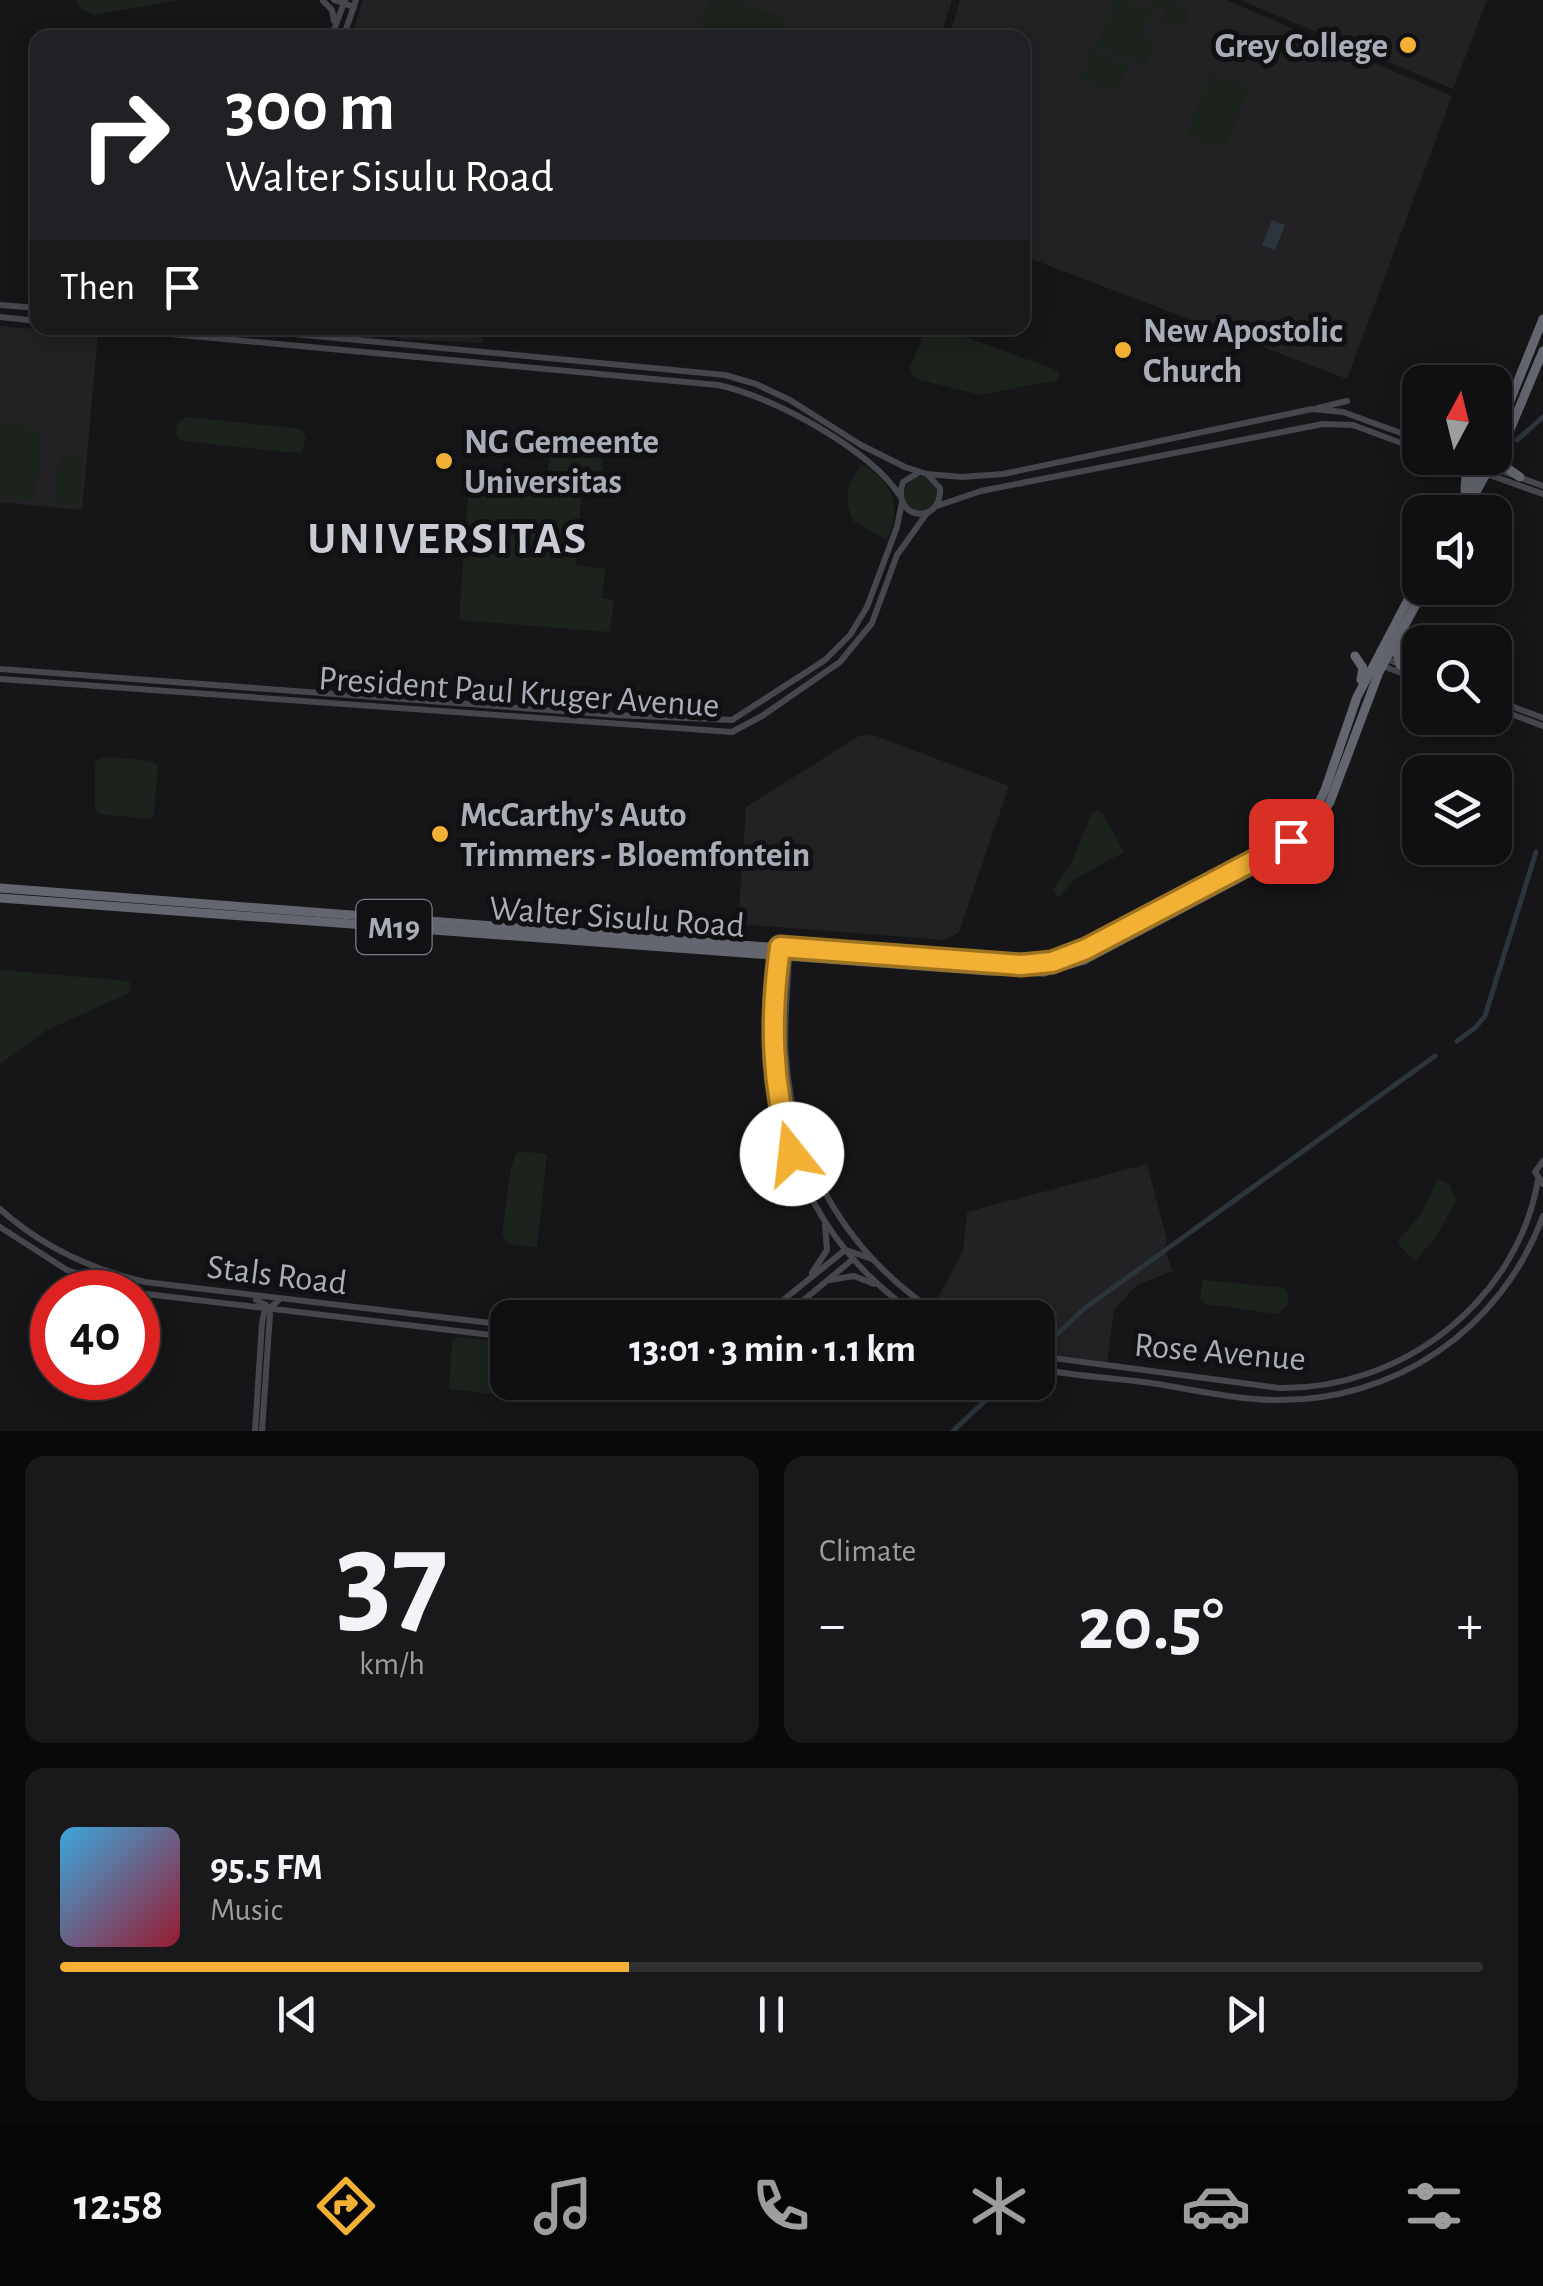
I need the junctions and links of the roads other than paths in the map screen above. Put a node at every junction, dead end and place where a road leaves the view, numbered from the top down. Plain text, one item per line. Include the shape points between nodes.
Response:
1 (334, 0) edge
2 (322, 1) edge
3 (343, 4) edge
4 (354, 7) edge
5 (332, 30) edge
6 (334, 30) edge
7 (0, 305) edge
8 (30, 307) edge
9 (0, 317) edge
10 (30, 320) edge
11 (1542, 323) edge
12 (189, 335) edge
13 (248, 335) edge
14 (266, 335) edge
15 (325, 335) edge
16 (248, 340) junction
17 (264, 342) junction
18 (1543, 347) edge
19 (1514, 396) junction
20 (1512, 400) edge
21 (1346, 402) dead end
22 (1312, 410) junction
23 (1512, 424) edge
24 (1402, 433) edge
25 (1402, 443) edge
26 (1037, 467) junction
27 (1512, 471) edge
28 (925, 473) junction
29 (1503, 475) edge
30 (1512, 475) edge
31 (1520, 477) junction
32 (1040, 480) junction
33 (1543, 486) edge
34 (1543, 494) edge
35 (901, 499) junction
36 (937, 506) junction
37 (927, 512) junction
38 (1405, 605) edge
39 (1415, 605) edge
40 (1421, 605) edge
41 (1355, 656) dead end
42 (1380, 661) junction
43 (1400, 665) joint
44 (0, 668) edge
45 (1402, 671) edge
46 (0, 679) edge
47 (139, 679) junction
48 (139, 689) junction
49 (1357, 698) junction
50 (1512, 708) edge
51 (1512, 714) edge
52 (1543, 724) edge
53 (1330, 802) junction
54 (1304, 832) junction
55 (1294, 848) junction
56 (1270, 853) junction
57 (1312, 860) dead end
58 (0, 888) edge
59 (33, 895) junction
60 (0, 898) edge
61 (1136, 928) junction
62 (784, 952) junction
63 (1543, 1161) edge
64 (1540, 1182) edge
65 (0, 1209) edge
66 (1543, 1216) edge
67 (824, 1222) junction
68 (0, 1227) edge
69 (849, 1232) junction
70 (851, 1253) junction
71 (873, 1259) junction
72 (67, 1270) edge
73 (805, 1282) junction
74 (824, 1282) junction
75 (884, 1290) junction
76 (216, 1292) junction
77 (160, 1296) edge
78 (285, 1300) junction
79 (783, 1300) edge
80 (803, 1300) edge
81 (897, 1300) edge
82 (918, 1300) edge
83 (240, 1306) junction
84 (349, 1307) junction
85 (268, 1309) junction
86 (366, 1309) junction
87 (305, 1312) junction
88 (1468, 1312) junction
89 (405, 1314) junction
90 (421, 1316) junction
91 (348, 1318) junction
92 (446, 1318) junction
93 (365, 1319) junction
94 (460, 1320) junction
95 (1476, 1322) junction
96 (262, 1323) junction
97 (1456, 1323) junction
98 (404, 1324) junction
99 (490, 1324) edge
100 (420, 1326) junction
101 (445, 1329) junction
102 (459, 1331) junction
103 (1464, 1332) junction
104 (490, 1335) edge
105 (269, 1343) junction
106 (1430, 1343) junction
107 (1438, 1353) junction
108 (1410, 1356) junction
109 (1055, 1359) edge
110 (1102, 1366) junction
111 (1417, 1366) junction
112 (1118, 1368) junction
113 (1381, 1368) junction
114 (1055, 1371) edge
115 (1367, 1374) junction
116 (1100, 1378) junction
117 (1117, 1379) junction
118 (1387, 1380) junction
119 (1242, 1385) junction
120 (1371, 1385) junction
121 (1259, 1386) junction
122 (1240, 1397) junction
123 (1258, 1399) junction
124 (258, 1431) edge

1 - 3 street
2 - 3 street
2 - 5 street via 334,15
3 - 4 street
3 - 6 street
7 - 8 street
9 - 10 street
11 - 19 highway
12 - 16 street
13 - 16 street
14 - 17 street
15 - 28 street via 725,376 790,400 892,462
16 - 17 street
17 - 35 street via 731,388 769,400 818,429 880,470
18 - 19 highway
18 - 23 highway
19 - 20 highway
21 - 22 street
22 - 24 street via 1344,412
22 - 26 street
25 - 32 street via 1335,423
26 - 28 street via 988,476
26 - 32 street
27 - 31 highway
28 - 35 street via 908,477
28 - 36 street via 940,488
29 - 34 street
30 - 31 street
31 - 33 street
32 - 36 street
35 - 37 street via 911,512
35 - 47 street, President Paul Kruger Avenue via 866,607 850,635 824,660 732,720
36 - 37 street
37 - 48 street, President Paul Kruger Avenue via 902,546 872,622 850,652 732,732
38 - 42 highway, Walter Sisulu Road / M19
39 - 42 highway, M19
40 - 43 highway via 1397,652
41 - 49 highway via 1363,668
42 - 43 street
42 - 45 street
42 - 49 highway, Walter Sisulu Road / M19
42 - 53 highway, Walter Sisulu Road / M19
44 - 47 street, President Paul Kruger Avenue
46 - 48 street, President Paul Kruger Avenue
47 - 48 street
49 - 54 highway, Walter Sisulu Road / M19
50 - 52 street
51 - 52 street
53 - 55 highway, Walter Sisulu Road / M19
53 - 57 highway
54 - 55 highway
54 - 56 highway, Walter Sisulu Road / M19
55 - 56 highway
55 - 61 highway, Walter Sisulu Road / M19
56 - 61 highway, Walter Sisulu Road / M19
58 - 59 highway, Walter Sisulu Road / M19
59 - 60 highway, Walter Sisulu Road / M19
59 - 62 highway, Walter Sisulu Road / M19
61 - 62 highway, Walter Sisulu Road / M19 via 1088,953 1026,969
62 - 67 street via 772,1036 776,1094 792,1154
62 - 69 street via 792,1107 820,1185
63 - 64 street, Rose Avenue via 1536,1169
64 - 88 street, Rose Avenue via 1520,1242
65 - 76 street, Stals Road via 47,1245 110,1274
66 - 95 street, Rose Avenue via 1510,1281
67 - 70 street
67 - 73 street via 827,1250
68 - 72 street, Stals Road
69 - 70 street
69 - 71 street
70 - 71 street
70 - 73 street
70 - 74 street
70 - 75 street
71 - 82 street
73 - 79 street
74 - 75 street via 854,1276
74 - 80 street
75 - 81 street
76 - 78 street, Stals Road
76 - 85 street
77 - 83 street, Stals Road
78 - 84 street, Stals Road
78 - 85 street
83 - 85 street, Stals Road
83 - 96 street via 257,1312
84 - 86 street, Stals Road
84 - 91 street
85 - 87 street, Stals Road
85 - 96 street
85 - 105 street
86 - 89 street, Stals Road
86 - 93 street
87 - 91 street, Stals Road
87 - 105 street via 277,1317
88 - 95 street
88 - 97 street, Rose Avenue
89 - 90 street, Stals Road
89 - 98 street
90 - 92 street, Stals Road
90 - 100 street
91 - 93 street, Stals Road
92 - 94 street, Stals Road
92 - 101 street
93 - 98 street, Stals Road
94 - 99 street, Stals Road
94 - 102 street
95 - 103 street, Rose Avenue
96 - 124 street
97 - 103 street
97 - 106 street, Rose Avenue
98 - 100 street, Stals Road
100 - 101 street, Stals Road
101 - 102 street, Stals Road
102 - 104 street, Stals Road
103 - 107 street, Rose Avenue
105 - 124 street
106 - 107 street
106 - 108 street, Rose Avenue
107 - 111 street, Rose Avenue
108 - 111 street
108 - 113 street, Rose Avenue
109 - 110 street, Rose Avenue
110 - 112 street, Rose Avenue
110 - 116 street
111 - 118 street, Rose Avenue
112 - 117 street
112 - 119 street, Rose Avenue
113 - 115 street, Rose Avenue
113 - 118 street
114 - 116 street, Rose Avenue
115 - 120 street
115 - 121 street, Rose Avenue via 1316,1386
116 - 117 street, Rose Avenue
117 - 122 street, Rose Avenue
118 - 120 street, Rose Avenue
119 - 121 street, Rose Avenue
119 - 122 street
120 - 123 street, Rose Avenue via 1311,1398
121 - 123 street
122 - 123 street, Rose Avenue

